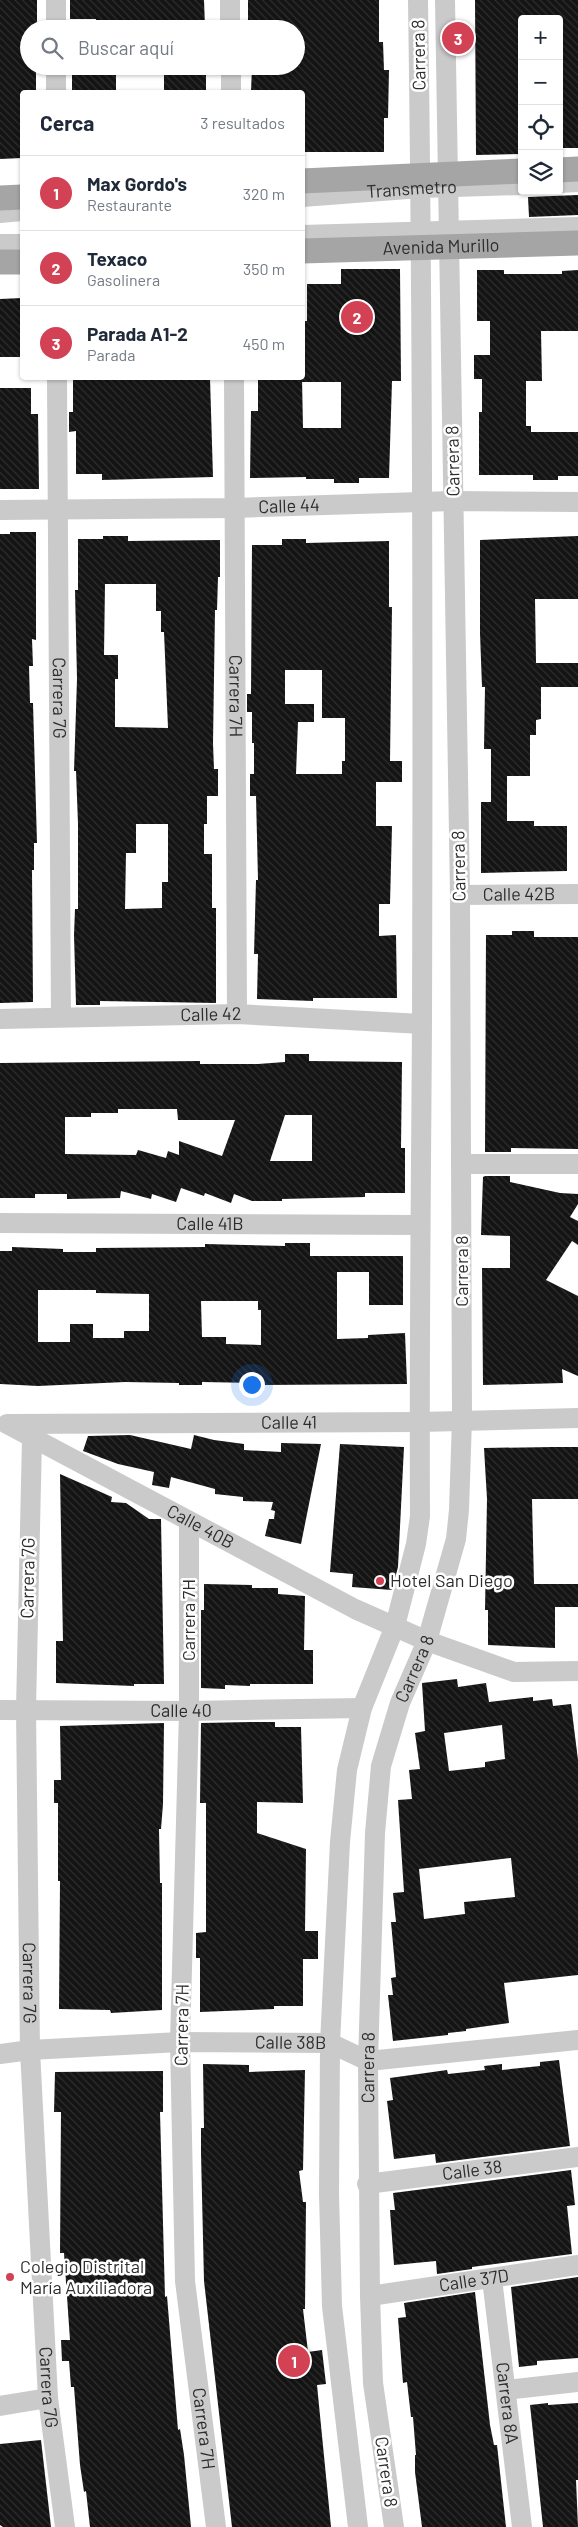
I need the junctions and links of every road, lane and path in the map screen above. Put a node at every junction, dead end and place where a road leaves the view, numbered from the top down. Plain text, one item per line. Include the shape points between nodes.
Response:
1 (56, 0) edge
2 (230, 0) edge
3 (418, 0) edge
4 (445, 0) edge
5 (56, 20) edge
6 (230, 20) edge
7 (56, 75) edge
8 (231, 75) edge
9 (56, 90) edge
10 (231, 90) edge
11 (578, 169) edge
12 (563, 170) edge
13 (518, 171) edge
14 (449, 180) junction
15 (305, 181) edge
16 (420, 181) junction
17 (578, 182) edge
18 (563, 183) edge
19 (518, 185) edge
20 (20, 197) edge
21 (305, 197) edge
22 (0, 198) edge
23 (20, 211) edge
24 (0, 213) edge
25 (578, 227) edge
26 (305, 235) edge
27 (450, 240) junction
28 (421, 241) junction
29 (578, 243) edge
30 (0, 244) edge
31 (20, 244) edge
32 (305, 251) edge
33 (0, 262) edge
34 (20, 262) edge
35 (57, 380) edge
36 (234, 380) edge
37 (453, 501) junction
38 (578, 502) edge
39 (422, 503) junction
40 (234, 508) junction
41 (0, 510) edge
42 (58, 510) junction
43 (578, 894) edge
44 (460, 895) junction
45 (237, 1014) junction
46 (61, 1017) junction
47 (0, 1019) edge
48 (422, 1024) junction
49 (462, 1164) junction
50 (578, 1164) edge
51 (0, 1223) edge
52 (419, 1225) junction
53 (578, 1418) edge
54 (462, 1419) junction
55 (3, 1422) edge
56 (420, 1422) junction
57 (32, 1438) junction
58 (189, 1521) junction
59 (394, 1626) junction
60 (427, 1641) junction
61 (578, 1672) edge
62 (362, 1708) junction
63 (0, 1710) edge
64 (26, 1710) junction
65 (189, 1711) junction
66 (578, 2040) edge
67 (180, 2042) junction
68 (330, 2043) junction
69 (30, 2050) junction
70 (0, 2054) edge
71 (368, 2061) junction
72 (578, 2157) edge
73 (367, 2184) junction
74 (578, 2265) edge
75 (492, 2279) junction
76 (370, 2296) junction
77 (578, 2382) edge
78 (506, 2390) junction
79 (48, 2398) junction
80 (0, 2406) edge
81 (65, 2527) edge
82 (216, 2527) edge
83 (358, 2527) edge
84 (394, 2527) edge
85 (522, 2527) edge

1 - 5 street
2 - 6 street
3 - 16 street, Carrera 8
4 - 14 street, Carrera 8
7 - 9 street
8 - 10 street
11 - 12 main road
13 - 14 main road
14 - 16 main road
14 - 19 street, Transmetro
14 - 27 street, Carrera 8
15 - 16 main road
16 - 21 street, Transmetro
16 - 28 street, Carrera 8
17 - 18 street
20 - 22 main road
23 - 24 street
25 - 27 street
26 - 28 street
27 - 28 main road, Avenida Murillo
27 - 29 main road, Avenida Murillo
27 - 37 street, Carrera 8
28 - 32 main road, Avenida Murillo
28 - 39 street, Carrera 8
30 - 31 street
33 - 34 main road
35 - 42 street, Carrera 7G
36 - 40 street, Carrera 7H
37 - 38 street, Calle 44
37 - 39 street, Calle 44
37 - 44 street, Carrera 8
39 - 40 street, Calle 44
39 - 48 street, Carrera 8
40 - 42 street, Calle 44
40 - 45 street, Carrera 7H
41 - 42 street, Calle 44
42 - 46 street, Carrera 7G
43 - 44 street, Calle 42B
44 - 49 street, Carrera 8
45 - 46 street, Calle 42
45 - 48 street, Calle 42
46 - 47 street, Calle 42
48 - 52 street, Carrera 8
49 - 50 street
49 - 54 street, Carrera 8
51 - 52 street, Calle 41B
52 - 56 street, Carrera 8
53 - 54 street, Calle 41
54 - 56 street, Calle 41
54 - 60 street, Carrera 8 via 456,1539
55 - 56 street, Calle 41
55 - 57 street, Calle 40B
56 - 59 street, Carrera 8 via 420,1516 416,1544
57 - 58 street, Calle 40B
57 - 64 street, Carrera 7G
58 - 59 street, Calle 40B via 355,1609
58 - 65 street, Carrera 7H
59 - 60 street
59 - 62 street, Carrera 8
60 - 61 street via 514,1672
60 - 71 street, Carrera 8 via 400,1703 381,1766 375,1833
62 - 65 street, Calle 40
62 - 68 street, Carrera 8 via 347,1770 340,1842
63 - 64 street, Calle 40
64 - 65 street, Calle 40
64 - 69 street, Carrera 7G
65 - 67 street, Carrera 7H
66 - 71 street
67 - 68 street, Calle 38B
67 - 69 street, Calle 38B
67 - 82 street, Carrera 7H via 186,2281
68 - 71 street, Calle 38B
68 - 83 street, Carrera 8 via 332,2306
69 - 70 street, Calle 38B
69 - 79 street, Carrera 7G
71 - 73 street, Carrera 8
72 - 73 street, Calle 38
73 - 76 street, Carrera 8
74 - 75 street, Calle 37D
75 - 76 street, Calle 37D
75 - 78 street, Carrera 8A
76 - 84 street, Carrera 8 via 373,2383
77 - 78 street
78 - 85 street, Carrera 8A
79 - 80 street
79 - 81 street, Carrera 7G

